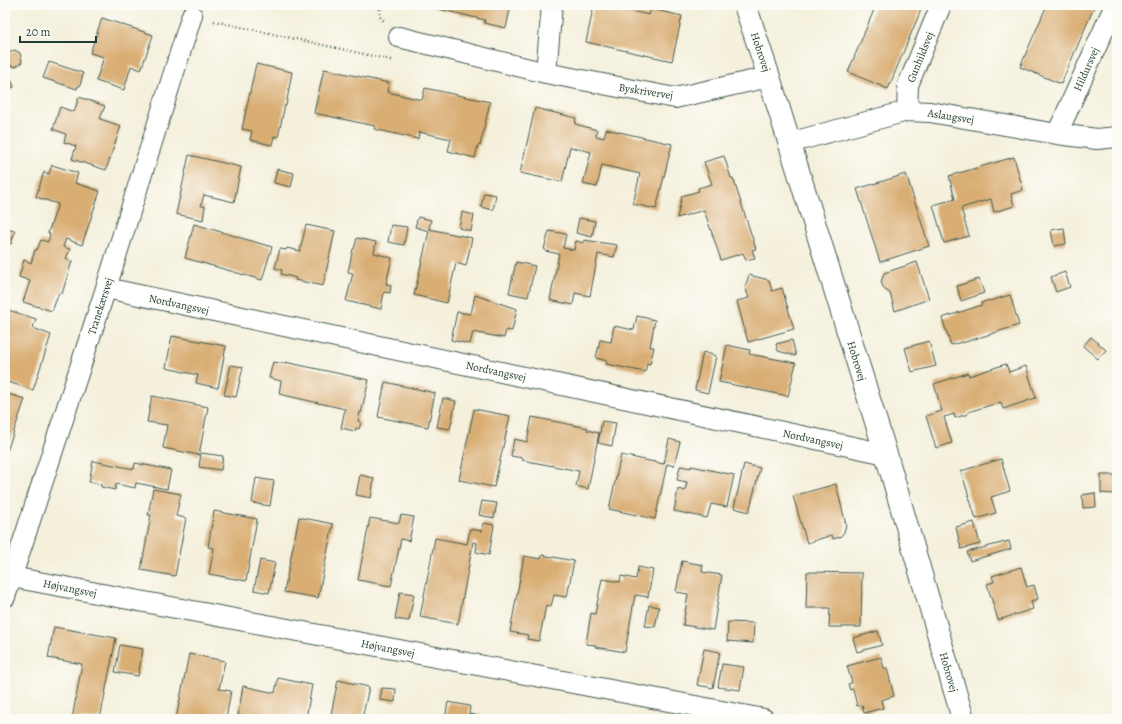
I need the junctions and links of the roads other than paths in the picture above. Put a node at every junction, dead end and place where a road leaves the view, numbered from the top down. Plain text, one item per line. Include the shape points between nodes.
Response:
1 (552, 5) edge
2 (745, 5) edge
3 (941, 5) edge
4 (1115, 5) edge
5 (192, 15) road end
6 (399, 38) road end
7 (546, 73) junction
8 (769, 77) junction
9 (907, 111) junction
10 (1057, 134) junction
11 (1117, 137) edge
12 (789, 144) junction
13 (106, 288) junction
14 (886, 454) junction
15 (12, 577) junction
16 (5, 597) edge
17 (764, 719) edge
18 (963, 719) edge

1 - 7 street
2 - 8 street, Hobrovej
3 - 9 street, Gunhildsvej via 908,85
4 - 10 street, Hildursvej
5 - 13 street, Tranekærsvej
6 - 7 street, Byskrivervej
7 - 8 street, Byskrivervej via 675,98
8 - 12 street, Hobrovej
9 - 10 street, Aslaugsvej via 930,112
9 - 12 street, Aslaugsvej
10 - 11 street, Aslaugsvej via 1097,139
12 - 14 street, Hobrovej
13 - 14 street, Nordvangsvej
13 - 15 street, Tranekærsvej
14 - 18 street, Hobrovej
15 - 16 street, Tranekærsvej
15 - 17 street, Højvangsvej

